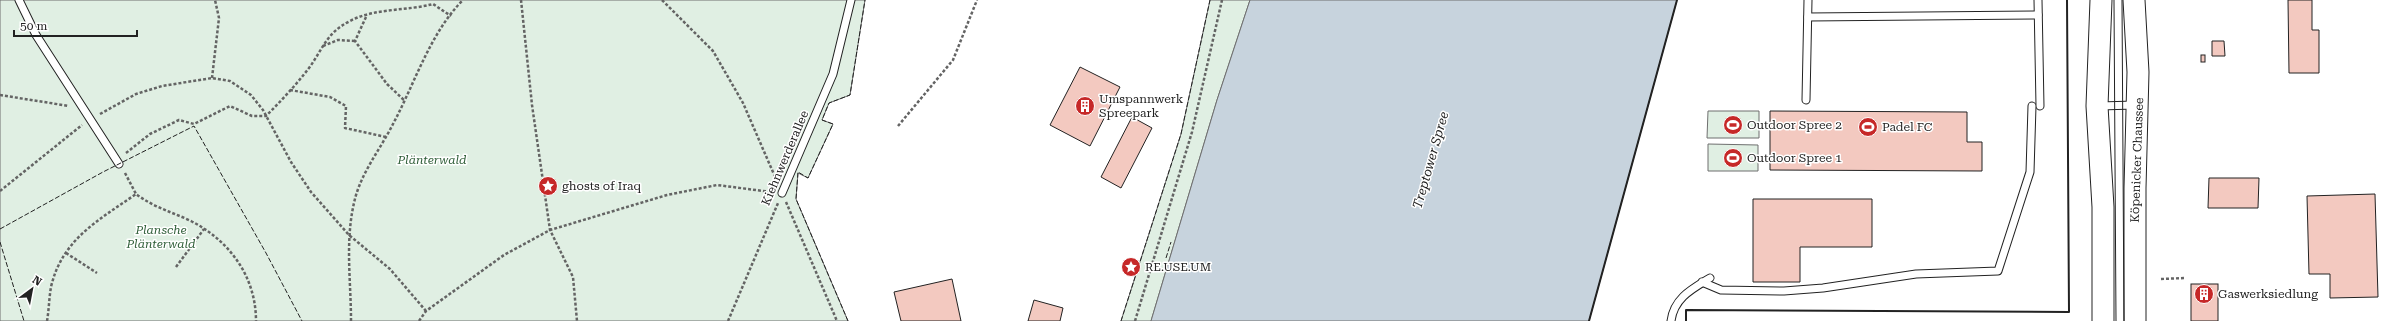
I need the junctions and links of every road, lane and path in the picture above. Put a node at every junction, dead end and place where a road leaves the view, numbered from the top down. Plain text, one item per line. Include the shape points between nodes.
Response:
1 (19, 0) edge
2 (215, 0) edge
3 (463, 0) edge
4 (521, 0) edge
5 (662, 0) edge
6 (851, 0) edge
7 (977, 0) edge
8 (1222, 0) edge
9 (1808, 0) edge
10 (2038, 0) edge
11 (2101, 0) edge
12 (2134, 0) edge
13 (2038, 15) junction
14 (366, 16) junction
15 (451, 16) junction
16 (1808, 17) junction
17 (355, 41) junction
18 (322, 46) junction
19 (212, 78) junction
20 (290, 90) junction
21 (0, 95) edge
22 (405, 100) junction
23 (1806, 100) dead end
24 (2138, 105) junction
25 (2097, 106) junction
26 (83, 109) junction
27 (266, 116) junction
28 (90, 119) junction
29 (898, 126) dead end
30 (386, 137) junction
31 (118, 162) junction
32 (0, 191) edge
33 (782, 193) junction
34 (136, 194) junction
35 (204, 229) junction
36 (550, 230) junction
37 (349, 235) junction
38 (66, 253) junction
39 (176, 268) dead end
40 (98, 273) dead end
41 (1710, 278) dead end
42 (2185, 278) dead end
43 (2161, 279) dead end
44 (1702, 282) junction
45 (426, 312) junction
46 (47, 321) edge
47 (256, 321) edge
48 (351, 321) edge
49 (418, 321) edge
50 (577, 321) edge
51 (728, 321) edge
52 (837, 321) edge
53 (1135, 321) edge
54 (1671, 321) edge
55 (2103, 321) edge
56 (2135, 321) edge

1 - 26 lane via 36,35
2 - 19 path via 219,18
3 - 15 path
4 - 36 path via 532,105
5 - 33 path via 713,51 743,103
6 - 33 lane, Kiehnwerderallee via 833,74
7 - 29 path via 953,60
8 - 53 path via 1192,132
9 - 16 lane
10 - 13 lane
11 - 25 main road
12 - 24 main road, Köpenicker Chaussee
13 - 16 lane
13 - 44 lane via 2036,106 2030,172 1998,272 1916,274 1823,288 1784,290 1721,290
14 - 15 path via 433,4
14 - 17 path
14 - 18 path via 350,20 328,35
15 - 22 path via 436,37
16 - 23 lane
17 - 18 path via 338,40
17 - 22 path via 387,84
18 - 20 path via 309,68
19 - 27 path via 230,80 246,91
19 - 28 path via 162,86 136,94
20 - 27 path
20 - 30 path via 330,97 346,106 345,128
21 - 26 path
22 - 30 path
24 - 25 lane
24 - 56 main road, Köpenicker Chaussee
25 - 55 main road via 2103,207
26 - 28 lane
27 - 31 path via 252,116 230,106 194,124 179,120 150,134
27 - 37 path via 311,192
28 - 31 lane
28 - 32 path
30 - 37 path via 366,169 354,201
31 - 34 path via 131,181
33 - 36 path via 717,185 667,195
33 - 51 path, Kiehnwerderallee
33 - 52 path
34 - 35 path via 149,204
34 - 38 path via 83,231
35 - 39 path
35 - 47 path via 226,245 247,275 256,308
36 - 45 path via 504,255
36 - 50 path via 573,277
37 - 45 path via 390,269
37 - 48 path
38 - 40 path
38 - 46 path via 51,287
41 - 44 lane
42 - 43 path
44 - 54 lane via 1681,297 1672,312
45 - 49 path

